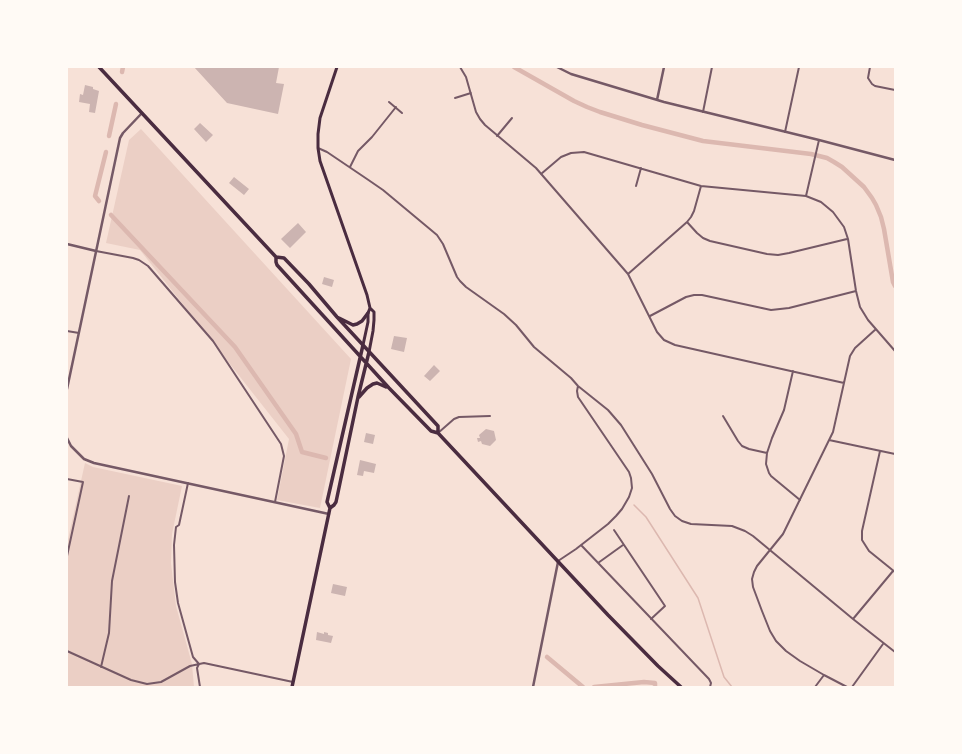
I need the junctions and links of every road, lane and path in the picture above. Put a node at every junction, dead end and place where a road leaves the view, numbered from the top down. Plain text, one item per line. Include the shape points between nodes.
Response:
1 (99, 67) edge
2 (337, 67) edge
3 (460, 67) edge
4 (557, 67) edge
5 (664, 67) edge
6 (712, 67) edge
7 (799, 67) edge
8 (870, 67) edge
9 (895, 90) edge
10 (471, 93) junction
11 (455, 98) dead end
12 (657, 100) junction
13 (389, 102) dead end
14 (396, 107) junction
15 (703, 112) junction
16 (142, 113) junction
17 (402, 113) dead end
18 (512, 118) dead end
19 (785, 132) junction
20 (497, 136) junction
21 (819, 140) junction
22 (318, 148) junction
23 (895, 160) edge
24 (350, 167) junction
25 (641, 168) junction
26 (541, 174) junction
27 (636, 186) dead end
28 (701, 186) junction
29 (806, 196) junction
30 (687, 222) junction
31 (848, 239) junction
32 (67, 244) edge
33 (96, 251) junction
34 (276, 257) junction
35 (628, 274) junction
36 (856, 291) junction
37 (370, 308) junction
38 (368, 313) junction
39 (649, 316) junction
40 (337, 317) junction
41 (876, 329) junction
42 (67, 331) edge
43 (79, 333) junction
44 (363, 345) junction
45 (895, 351) edge
46 (369, 352) junction
47 (360, 356) junction
48 (366, 363) junction
49 (793, 371) junction
50 (844, 383) junction
51 (578, 386) junction
52 (67, 387) edge
53 (389, 388) junction
54 (358, 397) junction
55 (490, 416) dead end
56 (723, 416) dead end
57 (438, 433) junction
58 (67, 438) edge
59 (829, 440) junction
60 (880, 451) junction
61 (767, 453) junction
62 (895, 454) edge
63 (67, 479) edge
64 (188, 483) junction
65 (129, 496) dead end
66 (800, 500) junction
67 (275, 502) junction
68 (330, 508) junction
69 (329, 514) junction
70 (614, 530) dead end
71 (623, 545) junction
72 (581, 546) junction
73 (770, 550) junction
74 (67, 556) edge
75 (558, 561) junction
76 (598, 563) junction
77 (894, 572) edge
78 (651, 619) junction
79 (853, 619) junction
80 (883, 644) junction
81 (67, 651) edge
82 (895, 652) edge
83 (199, 664) junction
84 (101, 667) junction
85 (824, 675) junction
86 (293, 682) junction
87 (200, 687) edge
88 (292, 687) edge
89 (533, 687) edge
90 (681, 687) edge
91 (710, 687) edge
92 (815, 687) edge
93 (847, 687) edge
94 (852, 687) edge

1 - 16 main road
2 - 22 main road via 320,118
3 - 10 street
4 - 12 street via 571,74
5 - 12 street
6 - 15 street
7 - 19 street
8 - 9 street via 869,82 875,86
10 - 11 street
10 - 20 street via 480,119
12 - 15 street
13 - 14 street
14 - 17 street
14 - 24 street via 358,151
15 - 19 street
16 - 33 street via 120,138
16 - 34 main road
18 - 20 street
19 - 21 street
20 - 26 street
21 - 23 street
21 - 29 street
22 - 24 street
22 - 37 main road
24 - 51 street via 437,236 460,282 504,314 534,348
25 - 26 street via 584,152 561,157
25 - 27 street
25 - 28 street
26 - 35 street
28 - 29 street
28 - 30 street via 694,211
29 - 31 street via 821,202 833,212 844,227
30 - 31 street via 696,233 710,241 767,254 789,253
30 - 35 street
31 - 36 street
32 - 33 street
33 - 43 street
33 - 67 street via 133,258 148,266 213,342 281,444 284,456
34 - 40 main road via 285,259
34 - 47 main road via 277,265
35 - 39 street
36 - 39 street via 771,310 694,295
36 - 41 street via 860,307
37 - 38 main road
37 - 46 main road via 374,312 374,320
38 - 40 main road via 362,321 353,325
38 - 44 main road
39 - 49 street via 657,332 664,340 674,345
40 - 44 main road
41 - 45 street
41 - 50 street via 852,352
42 - 43 street
43 - 52 street
44 - 46 main road
44 - 47 main road
46 - 48 main road
46 - 57 main road via 438,426
47 - 48 main road
47 - 68 main road via 327,502
48 - 53 main road
48 - 54 main road
49 - 50 street
49 - 61 street via 784,410
50 - 59 street
51 - 72 street via 578,397 628,472 632,483 631,493 622,509
51 - 73 street via 608,410 621,425 675,516 691,524 732,526 745,530
53 - 54 main road via 373,384
53 - 57 main road via 431,431
54 - 68 main road via 336,502
55 - 57 street via 459,417
56 - 61 street via 742,446
57 - 75 main road
58 - 64 street via 78,453 90,462
59 - 60 street
59 - 66 street
60 - 62 street
60 - 77 street via 862,540 869,551
61 - 66 street via 766,464 771,476
63 - 74 street via 83,482
64 - 67 street
64 - 83 street via 179,525 176,527 175,582 193,657
65 - 84 street via 112,581 109,633
66 - 73 street via 783,534
67 - 69 street
68 - 69 main road
69 - 86 main road
70 - 71 street
71 - 76 street
71 - 78 street via 665,606
72 - 75 street
72 - 76 street
73 - 79 street
73 - 85 street via 757,566 752,579 770,630 786,651
75 - 89 street
75 - 90 main road
76 - 78 street
77 - 79 street
78 - 91 street via 709,679
79 - 80 street
80 - 82 street
80 - 94 street
81 - 84 street
83 - 84 street via 190,666 161,682 147,684
83 - 86 street
83 - 87 street
85 - 92 street
85 - 93 street
86 - 88 main road

